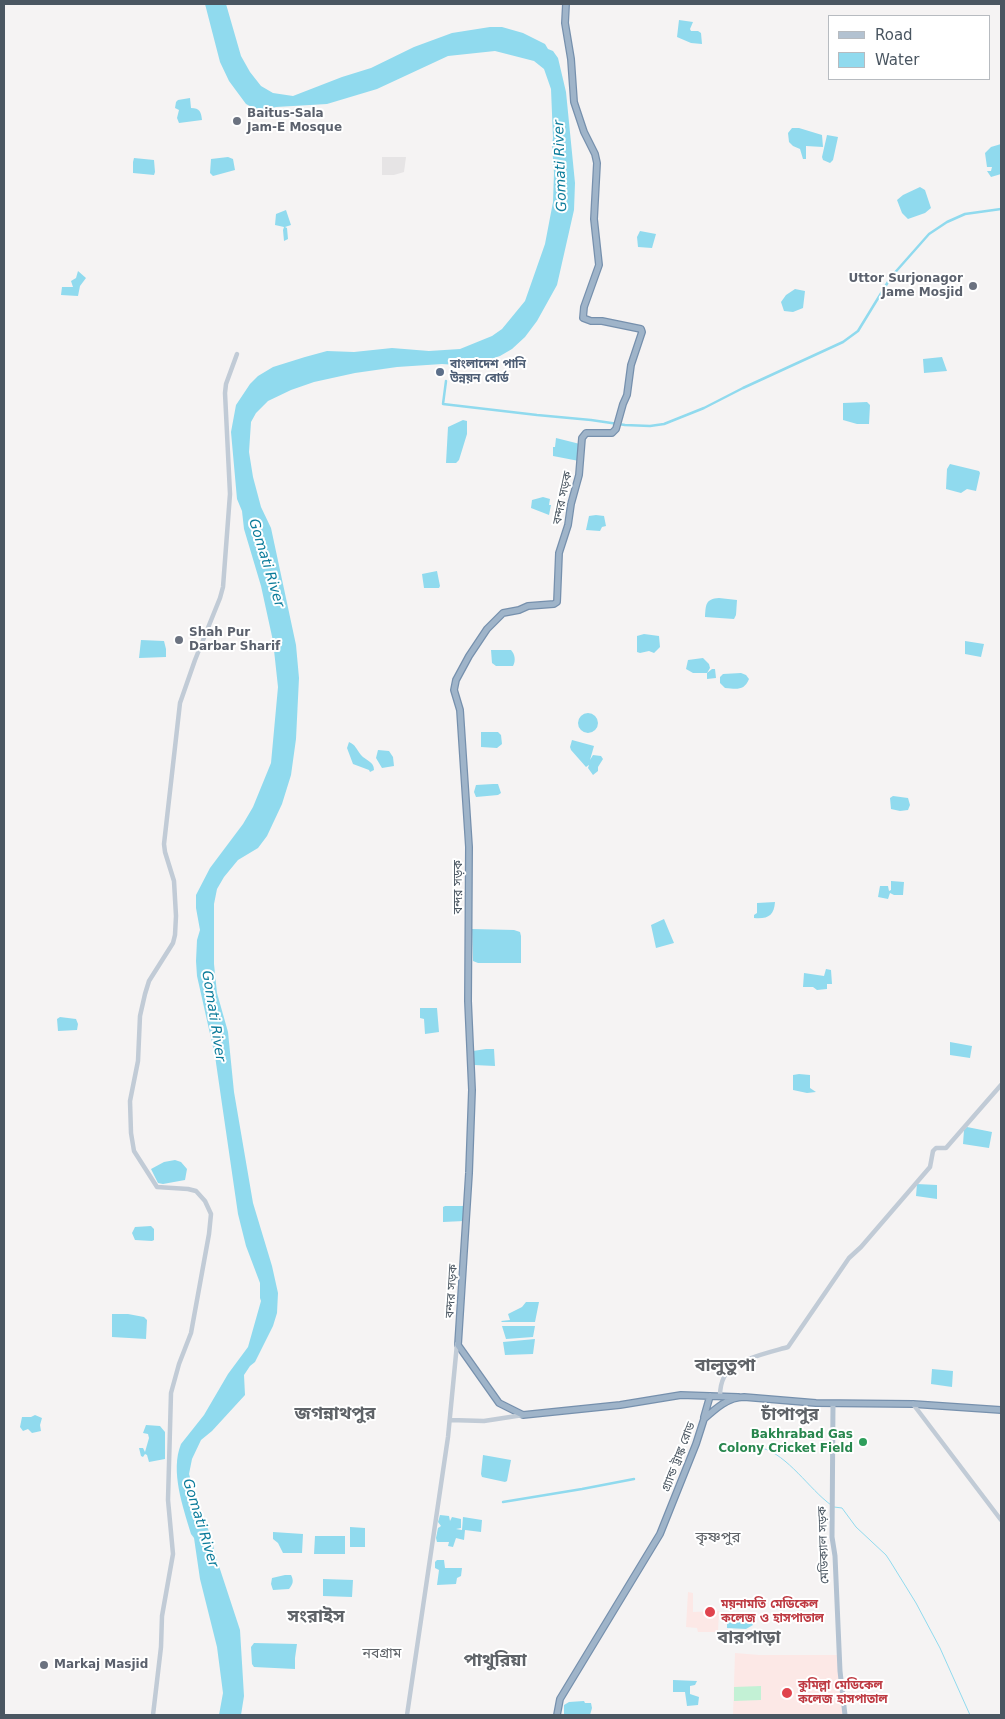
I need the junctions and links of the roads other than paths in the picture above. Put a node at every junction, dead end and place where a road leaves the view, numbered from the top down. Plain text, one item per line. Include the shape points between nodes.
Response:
1 (566, 4) edge
2 (237, 354) dead end
3 (1001, 1085) edge
4 (458, 1342) junction
5 (710, 1396) junction
6 (720, 1396) junction
7 (738, 1397) junction
8 (833, 1404) junction
9 (913, 1404) junction
10 (1001, 1410) edge
11 (523, 1415) junction
12 (450, 1420) junction
13 (704, 1420) junction
14 (1001, 1520) edge
15 (153, 1715) edge
16 (407, 1715) edge
17 (556, 1715) edge
18 (845, 1715) edge

1 - 4 highway, বন্দর সড়ক via 565,23 574,102 597,163 594,219 599,265 583,318 641,329 642,332 617,427 612,433 590,432 582,438 579,474 559,553 557,602 502,613 469,656 454,690 460,710 469,847 468,1001 472,1090
2 - 15 main road via 225,393 230,494 223,587 181,698 167,815 164,848 174,881 175,935 145,994 130,1101 134,1151 156,1185 196,1191 205,1200 211,1214 190,1333 171,1393 168,1500 173,1554 163,1609
3 - 6 main road via 946,1148 933,1151 930,1167 849,1258 788,1347 758,1355 730,1368 724,1375
4 - 11 highway via 499,1403
4 - 12 main road
5 - 6 highway
5 - 11 highway via 681,1395
5 - 13 highway
6 - 7 highway
7 - 8 highway
7 - 13 highway, গ্র্যান্ড ট্রাঙ্ক রোড
8 - 9 highway
8 - 18 main road, মেডিক্যাল সড়ক via 832,1537
9 - 10 highway
9 - 14 main road
11 - 12 main road via 484,1421
12 - 16 main road
13 - 17 highway, গ্র্যান্ড ট্রাঙ্ক রোড via 660,1534 560,1698

